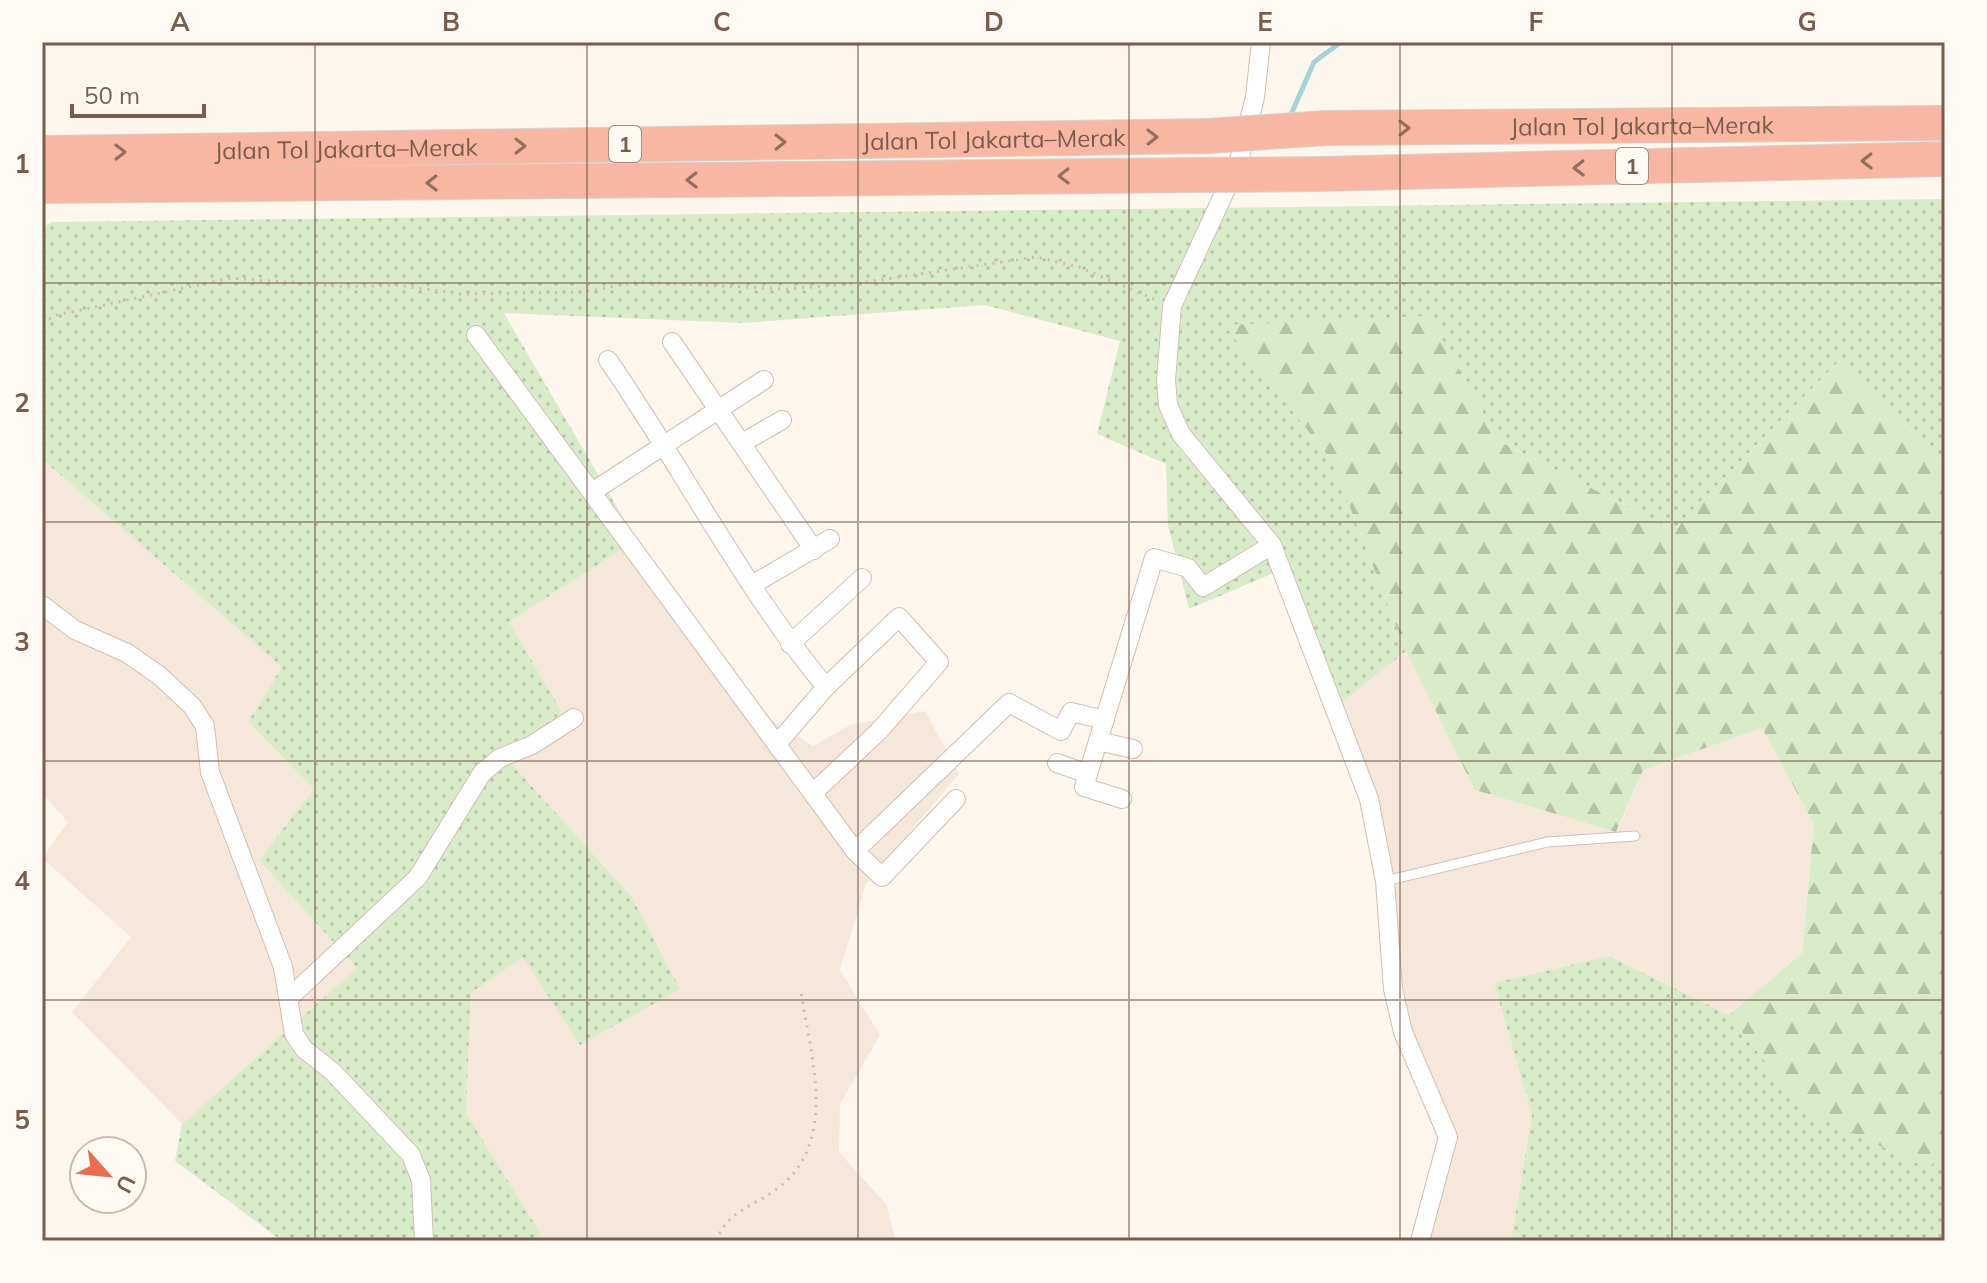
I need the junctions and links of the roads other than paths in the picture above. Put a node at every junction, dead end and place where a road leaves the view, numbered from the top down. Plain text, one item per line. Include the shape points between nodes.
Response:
1 (1261, 42) edge
2 (1945, 123) edge
3 (42, 153) edge
4 (1945, 159) edge
5 (42, 186) edge
6 (476, 335) dead end
7 (672, 342) dead end
8 (608, 360) dead end
9 (764, 380) dead end
10 (719, 410) junction
11 (782, 420) dead end
12 (742, 443) junction
13 (666, 444) junction
14 (592, 492) junction
15 (1272, 545) junction
16 (862, 578) dead end
17 (752, 585) junction
18 (42, 605) edge
19 (790, 644) junction
20 (826, 687) junction
21 (574, 718) dead end
22 (1105, 720) junction
23 (1098, 741) junction
24 (777, 744) junction
25 (1133, 749) dead end
26 (1057, 763) dead end
27 (1088, 774) junction
28 (813, 793) junction
29 (956, 799) dead end
30 (1122, 799) dead end
31 (1635, 836) dead end
32 (855, 851) junction
33 (1385, 881) junction
34 (289, 998) junction
35 (424, 1241) edge
36 (1420, 1241) edge

1 - 15 street via 1255,97 1239,161 1172,306 1166,380 1173,420
3 -> 2 highway, Jalan Tol Jakarta–Merak / 1, bridge via 1208,136 1326,128
4 -> 5 highway, Jalan Tol Jakarta–Merak / 1, bridge via 1320,174
6 - 14 street
7 - 10 street
8 - 13 street
9 - 10 street
10 - 12 street
10 - 13 street
11 - 12 street
12 - 17 street via 822,545
13 - 14 street
13 - 17 street
14 - 24 street
15 - 22 street via 1203,587 1188,568 1154,558
15 - 33 street via 1369,799
16 - 19 street
17 - 19 street
18 - 34 street via 75,630 127,653 160,676 205,726 210,772 283,967
19 - 20 street
20 - 24 street
20 - 28 street via 899,617 939,662 879,731
21 - 34 street via 482,773 418,877
22 - 23 street
22 - 32 street via 1071,712 1061,731 1009,703
23 - 25 street
23 - 27 street
24 - 28 street
26 - 27 street
27 - 30 street via 1084,787
28 - 32 street
29 - 32 street via 882,877
31 - 33 lane via 1547,842
33 - 36 street via 1393,989 1403,1032 1448,1137
34 - 35 street via 297,1042 333,1072 411,1155 421,1180

